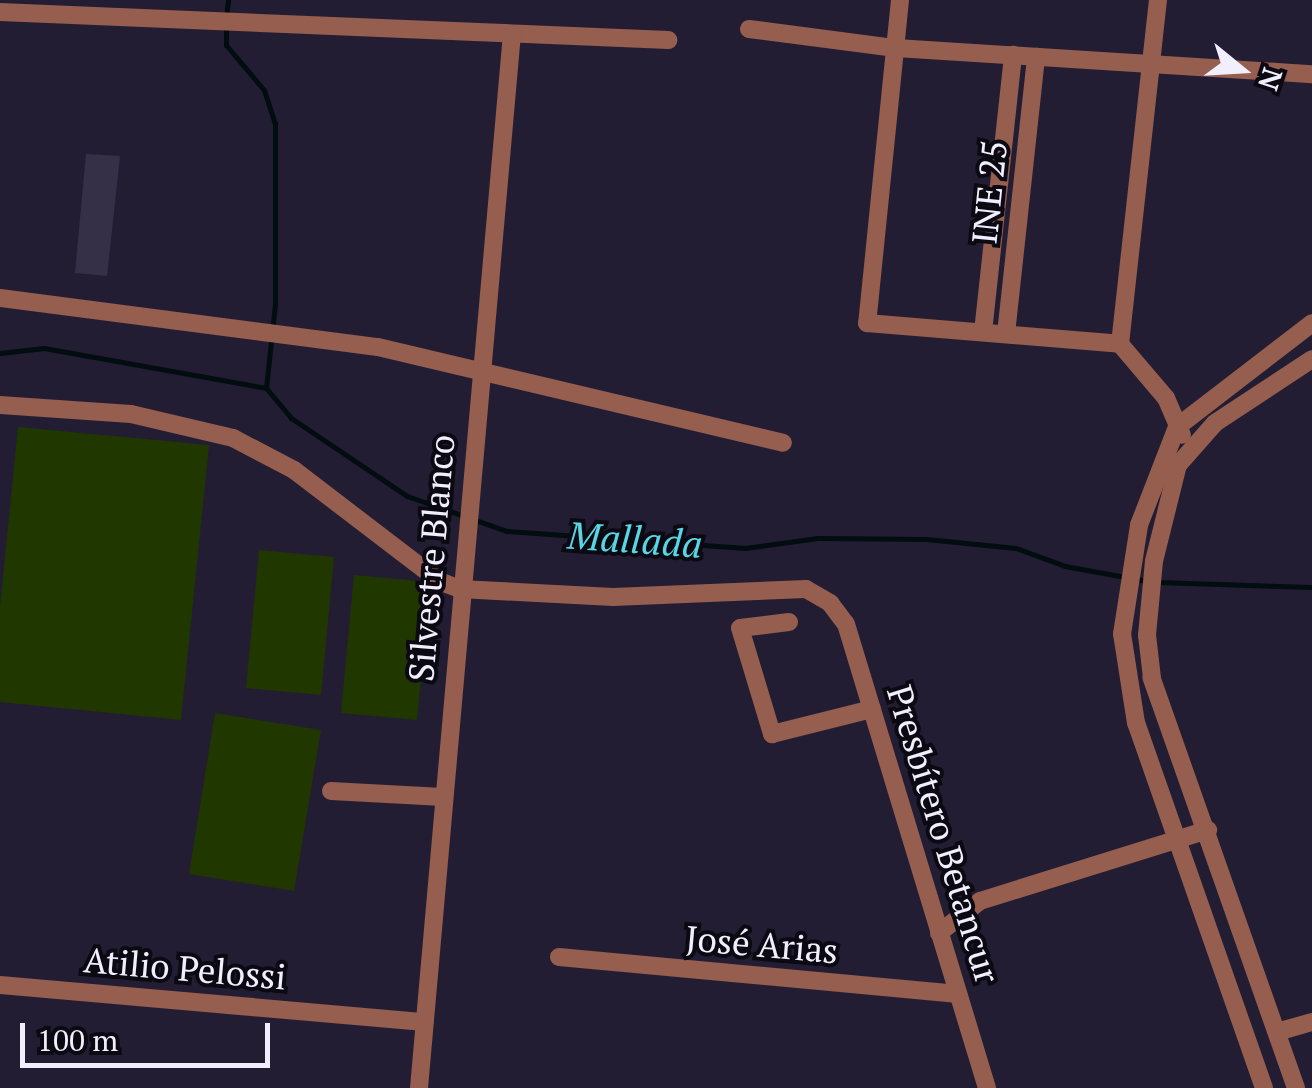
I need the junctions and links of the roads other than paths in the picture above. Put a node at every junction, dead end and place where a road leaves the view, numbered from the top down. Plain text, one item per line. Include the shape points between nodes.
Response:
1 (900, 0) edge
2 (1158, 0) edge
3 (0, 12) edge
4 (749, 29) dead end
5 (512, 34) junction
6 (668, 40) dead end
7 (896, 48) junction
8 (1013, 55) junction
9 (1036, 56) junction
10 (1152, 64) junction
11 (1312, 74) edge
12 (0, 298) edge
13 (1312, 322) edge
14 (983, 332) junction
15 (1006, 334) junction
16 (1120, 344) junction
17 (1312, 359) edge
18 (479, 372) junction
19 (0, 405) edge
20 (1177, 427) junction
21 (783, 443) dead end
22 (1190, 446) junction
23 (460, 588) junction
24 (788, 622) dead end
25 (872, 708) junction
26 (331, 791) dead end
27 (444, 797) junction
28 (1208, 830) junction
29 (1179, 839) junction
30 (938, 933) junction
31 (559, 958) dead end
32 (0, 985) edge
33 (958, 994) junction
34 (424, 1022) junction
35 (1312, 1022) edge
36 (1277, 1032) junction
37 (418, 1088) edge
38 (988, 1088) edge
39 (1264, 1088) edge
40 (1296, 1088) edge

1 - 7 street
2 - 10 street
3 - 5 street
4 - 7 street
5 - 6 street
5 - 18 street, Silvestre Blanco
7 - 8 street
7 - 14 street via 868,323
8 - 9 street
8 - 14 street, INE 25
9 - 10 street
9 - 15 street, INE 25
10 - 11 street
10 - 16 street
12 - 18 street via 378,346
13 - 20 street
14 - 15 street
15 - 16 street
16 - 20 street via 1166,398
17 - 22 street
18 - 21 street
18 - 23 street, Silvestre Blanco
19 - 23 street via 131,414 233,438 294,470 439,581
20 - 22 street
20 - 29 street via 1131,559 1126,681
22 - 28 street via 1170,486 1148,597 1152,678
23 - 25 street, Presbítero Betancur via 613,596 806,589 830,603 846,624
23 - 27 street, Silvestre Blanco
24 - 25 street via 740,628 772,734
25 - 30 street, Presbítero Betancur
26 - 27 street
27 - 34 street, Silvestre Blanco
28 - 29 street
28 - 36 street
29 - 30 street via 980,901
29 - 39 street
30 - 33 street, Presbítero Betancur
31 - 33 street, José Arias
32 - 34 street, Atilio Pelossi
33 - 38 street, Presbítero Betancur
34 - 37 street, Silvestre Blanco
35 - 36 street
36 - 40 street

